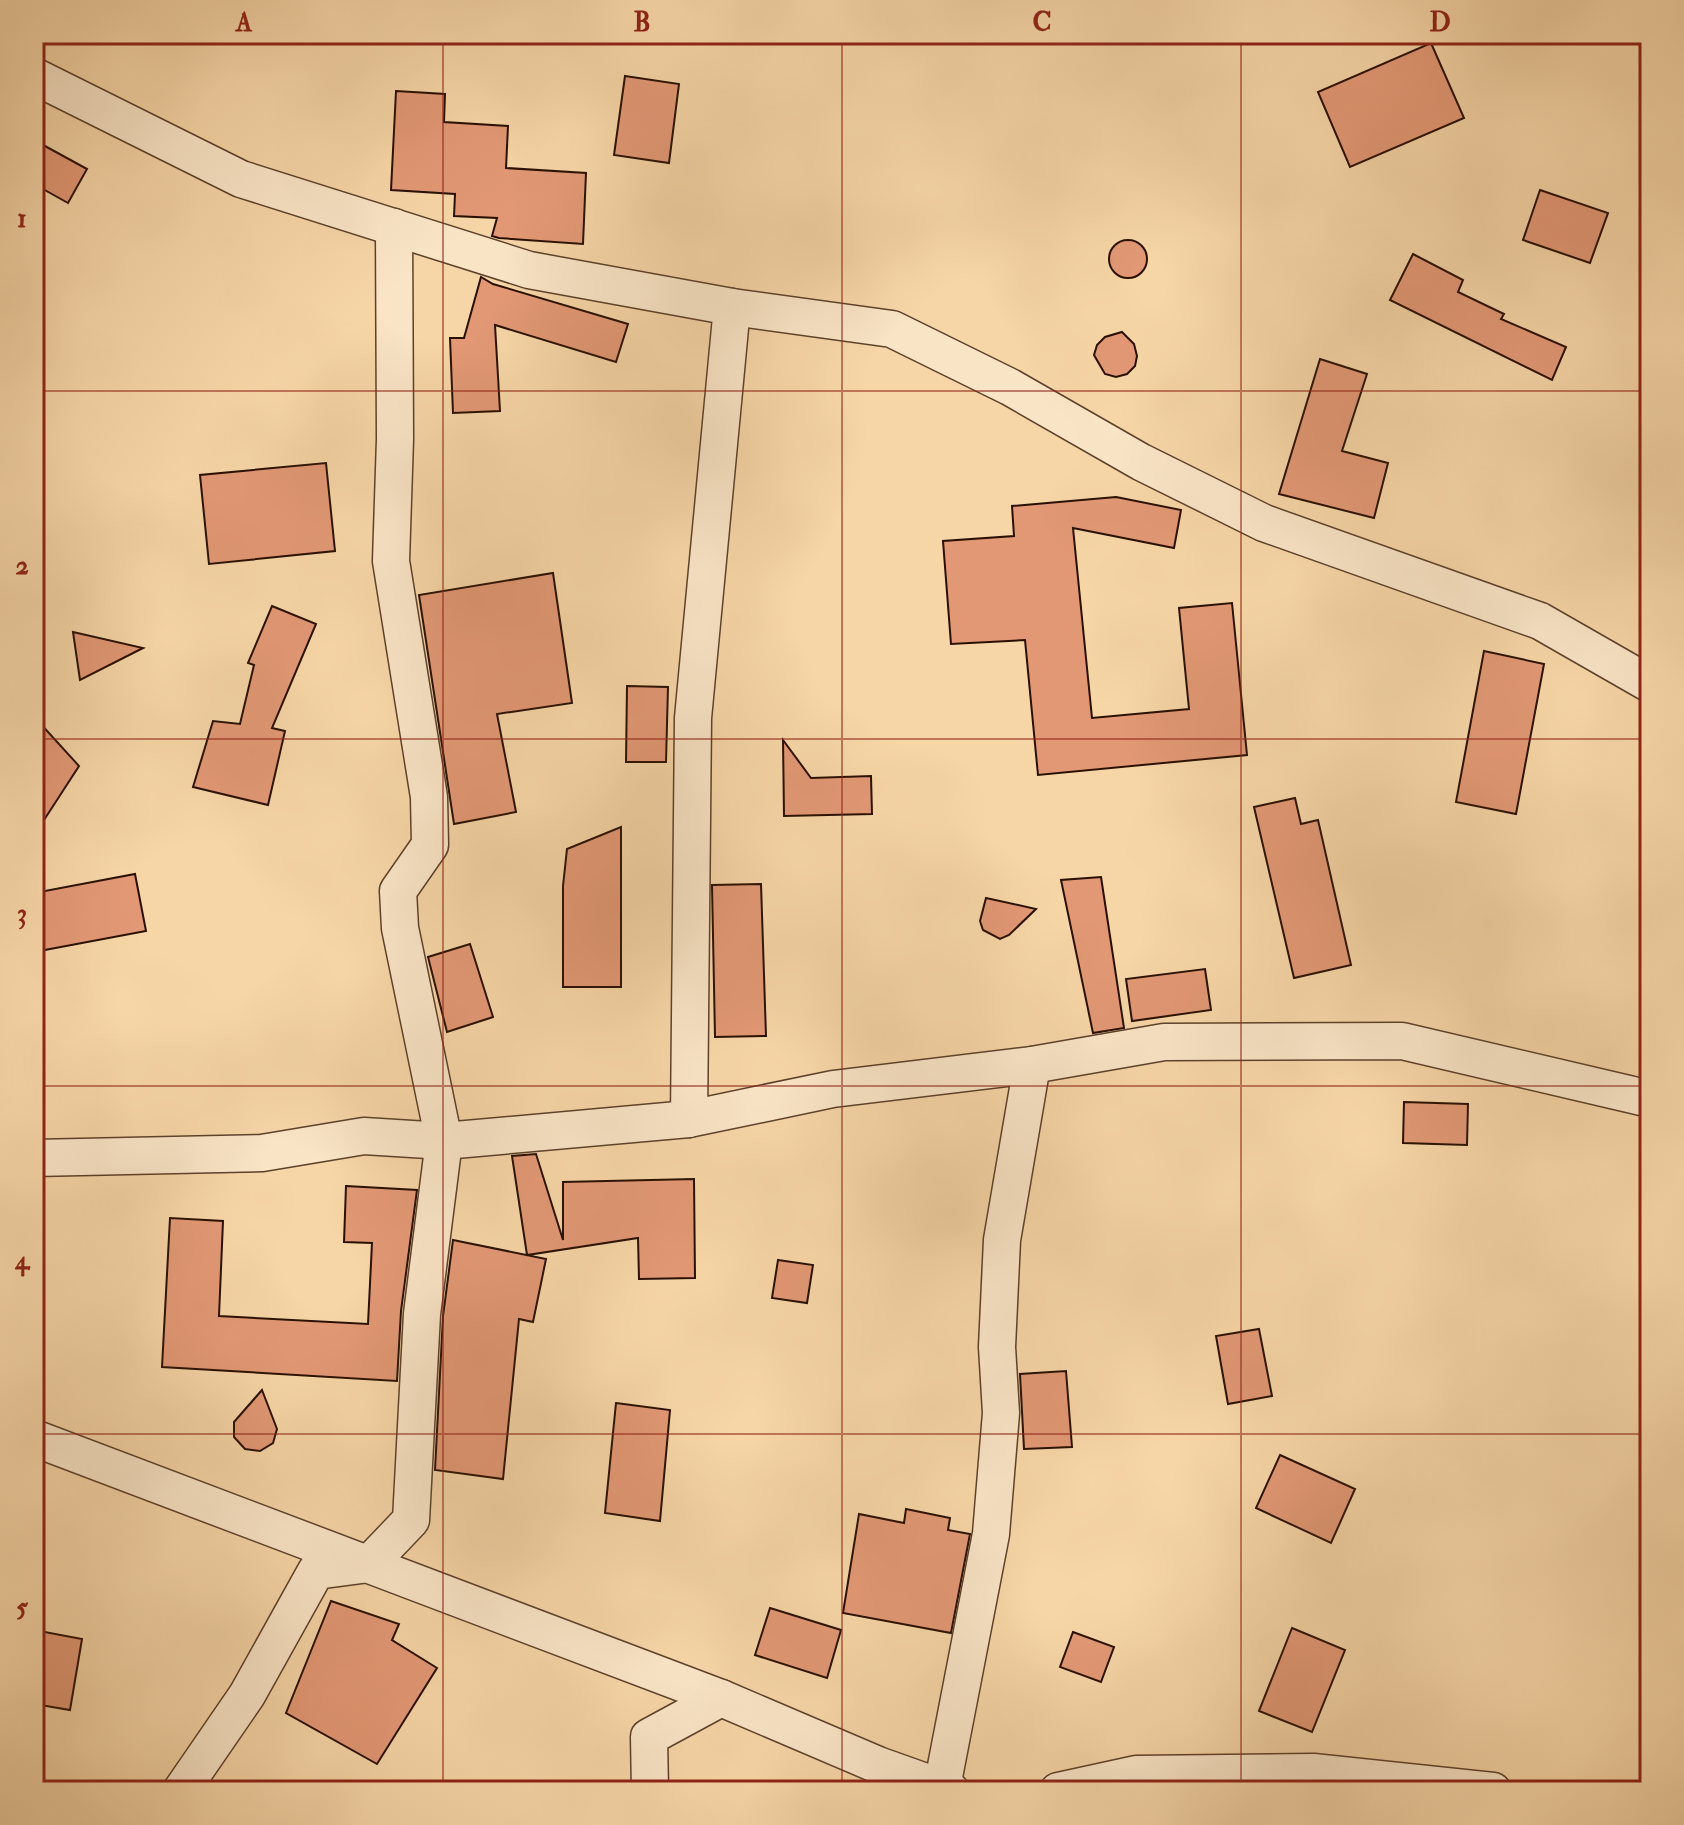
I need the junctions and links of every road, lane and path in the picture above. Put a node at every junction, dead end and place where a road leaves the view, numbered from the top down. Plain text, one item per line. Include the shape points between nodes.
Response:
1 (34, 76) edge
2 (394, 227) junction
3 (732, 307) junction
4 (1650, 684) edge
5 (1032, 1065) junction
6 (1650, 1099) edge
7 (689, 1119) junction
8 (444, 1141) junction
9 (34, 1158) edge
10 (34, 1438) edge
11 (369, 1564) junction
12 (721, 1698) junction
13 (946, 1789) edge
14 (181, 1791) edge
15 (650, 1791) edge
16 (1058, 1791) edge
17 (1493, 1791) edge

1 - 2 street via 241,179
2 - 3 street via 529,270
2 - 8 street via 391,561 429,797 430,845 398,891 400,928
3 - 4 street via 892,329 1264,523 1540,621
3 - 7 street via 693,718
5 - 6 street via 1164,1042 1402,1041
5 - 7 street via 833,1089
5 - 13 street via 1002,1240 997,1347 1001,1413 991,1534
7 - 8 street
8 - 9 street via 364,1136 262,1153
8 - 11 street via 422,1314 411,1520
10 - 11 street
11 - 12 street
11 - 14 street via 316,1571 247,1695
12 - 13 street
12 - 15 street via 649,1737
16 - 17 street via 1136,1774 1313,1772

